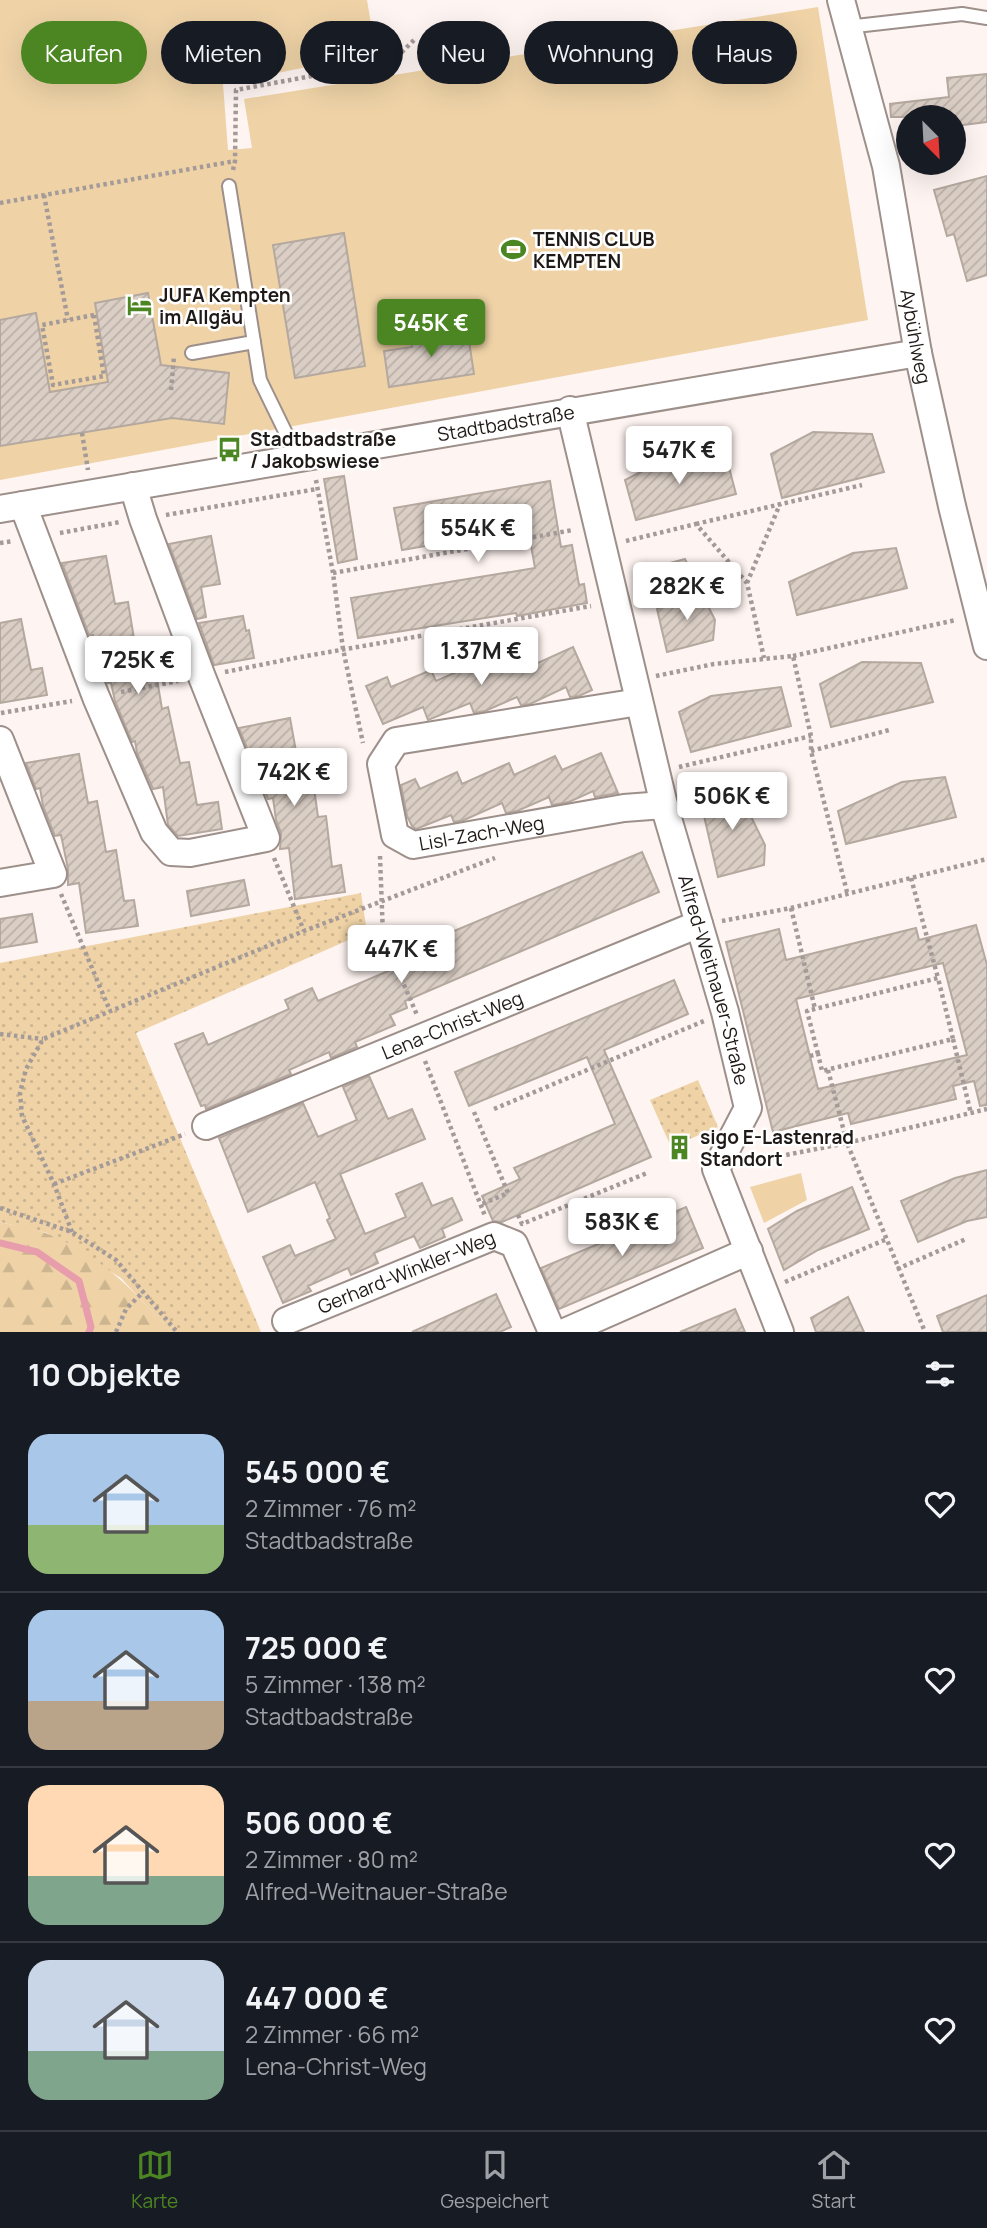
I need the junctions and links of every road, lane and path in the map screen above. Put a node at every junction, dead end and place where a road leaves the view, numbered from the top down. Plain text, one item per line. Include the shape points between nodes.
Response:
1 (841, 0) edge
2 (987, 18) edge
3 (847, 27) junction
4 (416, 38) dead end
5 (235, 161) junction
6 (229, 186) joint
7 (44, 195) junction
8 (0, 203) edge
9 (68, 320) junction
10 (254, 342) junction
11 (192, 353) joint
12 (918, 353) junction
13 (172, 390) dead end
14 (570, 411) junction
15 (82, 433) dead end
16 (305, 456) junction
17 (862, 485) dead end
18 (133, 486) junction
19 (91, 494) junction
20 (780, 504) junction
21 (11, 507) edge
22 (696, 524) junction
23 (600, 536) junction
24 (333, 573) junction
25 (747, 583) junction
26 (615, 602) junction
27 (979, 614) junction
28 (987, 646) edge
29 (343, 649) junction
30 (793, 656) junction
31 (765, 658) junction
32 (202, 677) junction
33 (637, 692) junction
34 (96, 697) junction
35 (0, 714) edge
36 (889, 730) dead end
37 (811, 736) junction
38 (0, 740) edge
39 (364, 746) dead end
40 (811, 751) junction
41 (656, 772) junction
42 (664, 805) junction
43 (266, 838) junction
44 (380, 852) dead end
45 (496, 857) dead end
46 (987, 859) edge
47 (53, 874) junction
48 (911, 878) junction
49 (0, 883) edge
50 (847, 892) junction
51 (381, 902) junction
52 (791, 908) junction
53 (699, 924) junction
54 (304, 931) junction
55 (938, 978) junction
56 (815, 1009) junction
57 (110, 1011) junction
58 (725, 1012) junction
59 (0, 1034) edge
60 (43, 1039) junction
61 (421, 1039) junction
62 (953, 1040) junction
63 (818, 1054) junction
64 (810, 1056) dead end
65 (828, 1070) junction
66 (494, 1109) dead end
67 (987, 1109) edge
68 (474, 1112) dead end
69 (971, 1114) junction
70 (206, 1126) joint
71 (847, 1143) junction
72 (716, 1169) junction
73 (647, 1173) dead end
74 (54, 1184) junction
75 (482, 1204) junction
76 (0, 1208) edge
77 (518, 1215) dead end
78 (72, 1231) junction
79 (494, 1236) junction
80 (887, 1239) junction
81 (966, 1239) dead end
82 (749, 1251) junction
83 (897, 1269) junction
84 (763, 1291) junction
85 (143, 1292) junction
86 (286, 1321) dead end
87 (116, 1332) edge
88 (177, 1332) edge
89 (552, 1332) edge
90 (565, 1332) edge
91 (780, 1332) edge
92 (925, 1332) edge

1 - 3 street, Aybühlweg
2 - 3 lane via 962,14
3 - 12 street, Aybühlweg via 886,166
4 - 5 path via 393,61 236,90
5 - 6 path
5 - 7 path
6 - 10 lane
7 - 8 path
7 - 9 path
9 - 9 path via 42,324 53,385 58,388 104,376 94,315
10 - 11 lane
10 - 16 lane via 260,380
11 - 13 path via 173,357
12 - 14 street, Stadtbadstraße
12 - 27 street, Aybühlweg
14 - 16 street, Stadtbadstraße
14 - 23 street, Alfred-Weitnauer-Straße
15 - 19 path
16 - 18 street, Stadtbadstraße
16 - 24 path
17 - 20 path
18 - 19 street, Stadtbadstraße
18 - 32 street
19 - 21 street, Stadtbadstraße
20 - 22 path
20 - 25 path
21 - 34 street, Stadtbadstraße
22 - 23 path
22 - 25 path
23 - 24 path
23 - 26 street, Alfred-Weitnauer-Straße
24 - 29 path
25 - 31 path
26 - 29 path
26 - 33 street, Alfred-Weitnauer-Straße
27 - 28 street, Aybühlweg
27 - 30 path
29 - 32 path
29 - 39 path
30 - 31 path
30 - 37 path
31 - 33 path via 714,664
32 - 34 path
32 - 43 street
33 - 41 street, Alfred-Weitnauer-Straße
33 - 42 street, Lisl-Zach-Weg via 396,741 382,764 395,835 413,845
34 - 35 path
34 - 43 street, Stadtbadstraße via 154,832 171,852 190,853
36 - 40 path
37 - 40 path
37 - 41 path
38 - 47 street
40 - 50 path
41 - 42 street, Alfred-Weitnauer-Straße
42 - 53 street, Alfred-Weitnauer-Straße
43 - 54 path
44 - 51 path
45 - 51 path
46 - 48 path
47 - 49 street
47 - 57 path
48 - 50 path
48 - 55 path
50 - 52 path
51 - 54 path
51 - 61 path via 383,936
52 - 53 path
52 - 56 path
53 - 58 street, Alfred-Weitnauer-Straße
53 - 61 street, Lena-Christ-Weg
54 - 57 path
55 - 56 path
55 - 62 path
56 - 63 path via 807,1011
57 - 60 path
58 - 66 path
58 - 72 street, Alfred-Weitnauer-Straße via 748,1108
59 - 60 path
60 - 74 path via 26,1069 20,1093 22,1115
61 - 70 street, Lena-Christ-Weg
61 - 75 path
62 - 65 path
62 - 69 path
63 - 64 path
63 - 65 path via 822,1071
65 - 71 path
67 - 69 path
68 - 75 path via 508,1193
69 - 71 path
70 - 74 path
71 - 72 path
71 - 80 path
72 - 82 street
73 - 77 path via 522,1224
74 - 78 path
75 - 79 path
76 - 78 path
78 - 85 path via 116,1260
79 - 86 street, Gerhard-Winkler-Weg
79 - 89 street, Gerhard-Winkler-Weg via 514,1244
80 - 83 path
80 - 84 path
81 - 83 path
82 - 84 street
82 - 90 street
83 - 92 path
84 - 91 street
85 - 87 path via 126,1309
85 - 88 path

